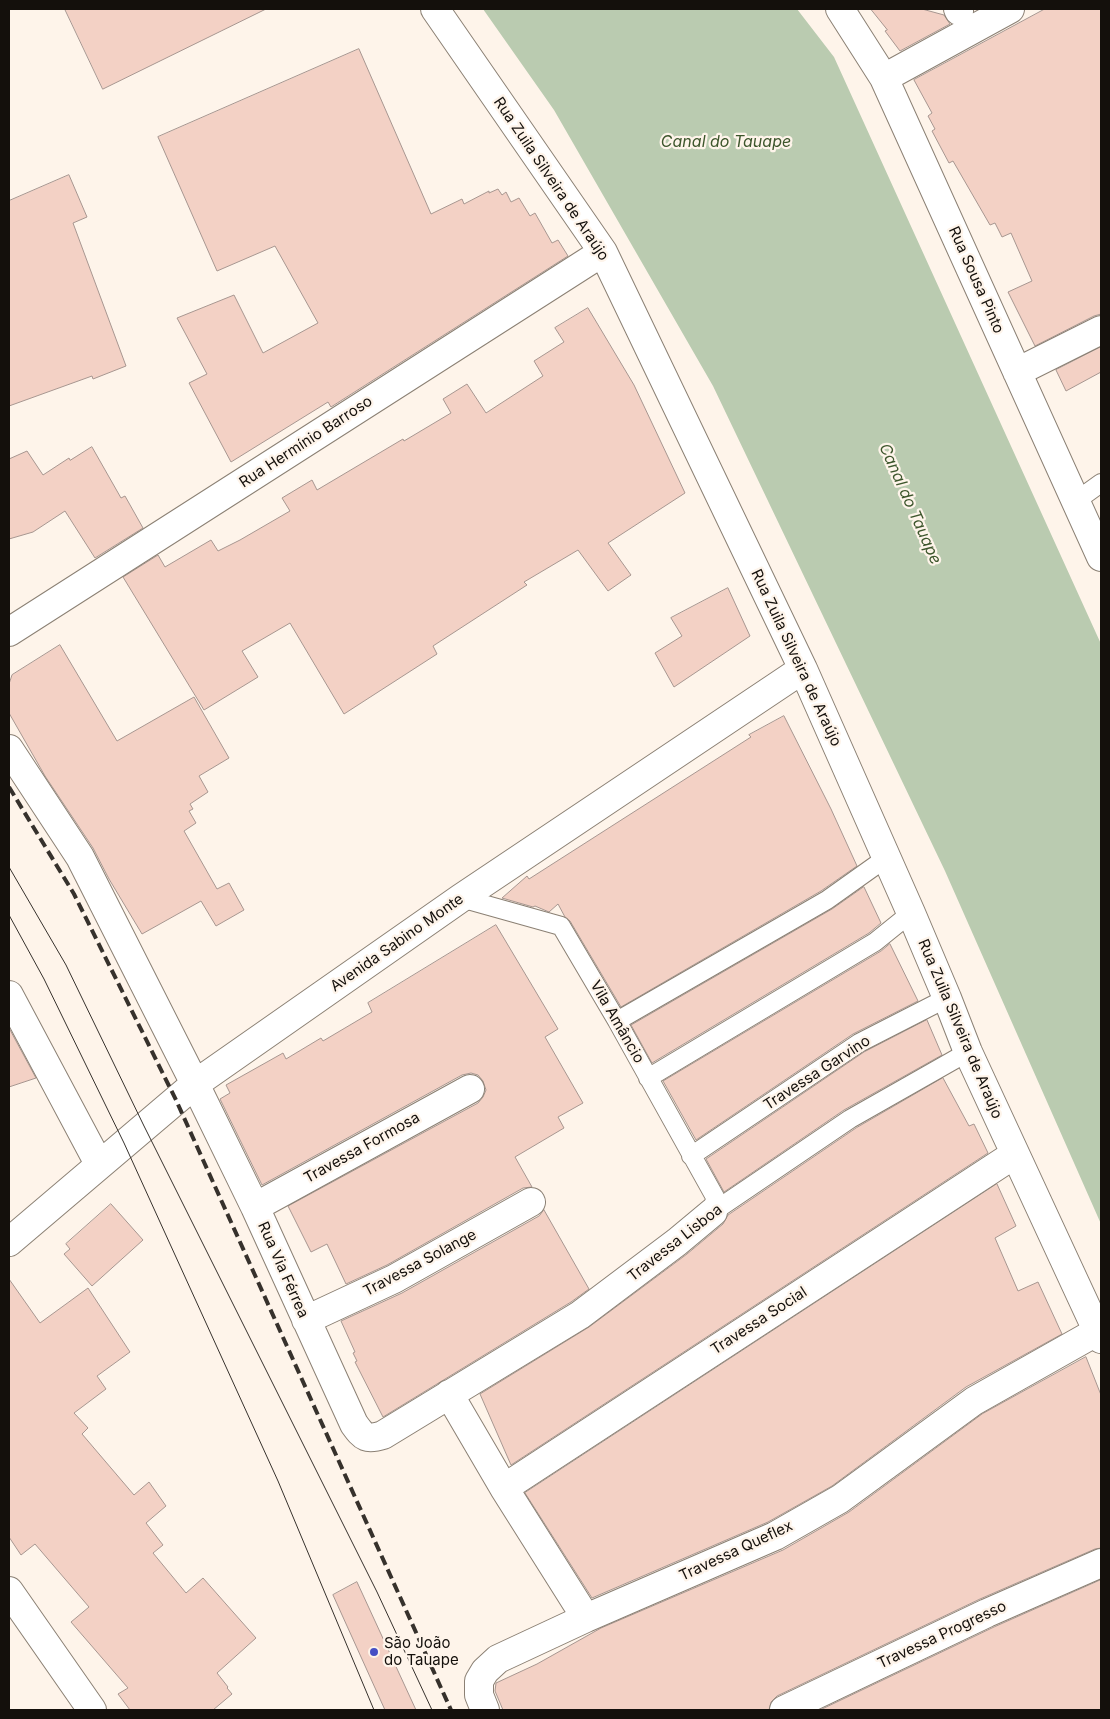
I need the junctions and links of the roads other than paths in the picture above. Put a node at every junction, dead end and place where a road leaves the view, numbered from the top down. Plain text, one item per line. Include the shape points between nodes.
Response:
1 (435, 9) edge
2 (840, 9) edge
3 (1010, 9) edge
4 (884, 78) junction
5 (603, 252) junction
6 (1101, 330) edge
7 (1017, 372) junction
8 (1101, 483) edge
9 (1076, 501) junction
10 (1101, 557) edge
11 (9, 632) edge
12 (803, 669) junction
13 (9, 749) edge
14 (886, 858) junction
15 (461, 898) junction
16 (911, 913) junction
17 (9, 995) edge
18 (947, 998) junction
19 (617, 1021) junction
20 (968, 1052) junction
21 (648, 1078) junction
22 (195, 1084) junction
23 (470, 1089) dead end
24 (1015, 1154) junction
25 (692, 1156) junction
26 (99, 1164) junction
27 (531, 1202) dead end
28 (255, 1207) junction
29 (713, 1212) junction
30 (9, 1242) edge
31 (306, 1320) junction
32 (1100, 1335) edge
33 (449, 1394) junction
34 (383, 1435) joint
35 (504, 1488) junction
36 (1101, 1563) edge
37 (9, 1591) edge
38 (586, 1618) junction
39 (482, 1702) edge
40 (92, 1710) edge
41 (784, 1710) edge

1 - 5 street, Rua Zuila Silveira de Araújo
2 - 4 street, Rua Sousa Pinto
3 - 4 street
4 - 7 street, Rua Sousa Pinto
5 - 11 street, Rua Hermínio Barroso
5 - 12 street, Rua Zuila Silveira de Araújo
6 - 7 street
7 - 9 street, Rua Sousa Pinto
8 - 9 lane
9 - 10 street, Rua Sousa Pinto
12 - 14 street, Rua Zuila Silveira de Araújo
12 - 15 street, Avenida Sabino Monte
13 - 22 street, Rua Via Férrea via 80,857
14 - 16 street, Rua Zuila Silveira de Araújo
14 - 19 lane via 827,900
15 - 19 lane, Vila Amâncio via 561,926
15 - 22 street, Avenida Sabino Monte
16 - 18 street, Rua Zuila Silveira de Araújo
16 - 21 lane via 875,942
17 - 26 street
18 - 20 street, Rua Zuila Silveira de Araújo
18 - 25 lane, Travessa Garvino via 859,1043
19 - 21 lane, Vila Amâncio
20 - 24 street, Rua Zuila Silveira de Araújo
20 - 29 lane, Travessa Lisboa via 850,1119
21 - 25 lane, Vila Amâncio
22 - 26 street, Avenida Sabino Monte
22 - 28 street, Rua Via Férrea
23 - 28 street, Travessa Formosa
24 - 32 street, Rua Zuila Silveira de Araújo
24 - 35 street, Travessa Social
25 - 29 lane, Vila Amâncio via 715,1197
26 - 30 street, Avenida Sabino Monte
27 - 31 street, Travessa Solange via 394,1280
28 - 31 street, Rua Via Férrea
29 - 33 street, Travessa Lisboa via 580,1315
31 - 34 street, Rua Via Férrea via 361,1435 371,1438
32 - 38 street, Travessa Queflex via 974,1402 840,1498 775,1536
33 - 34 street, Travessa Lisboa
33 - 35 street
35 - 38 street
36 - 41 street, Travessa Progresso
37 - 40 street
38 - 39 street, Travessa Queflex via 498,1659 479,1681

